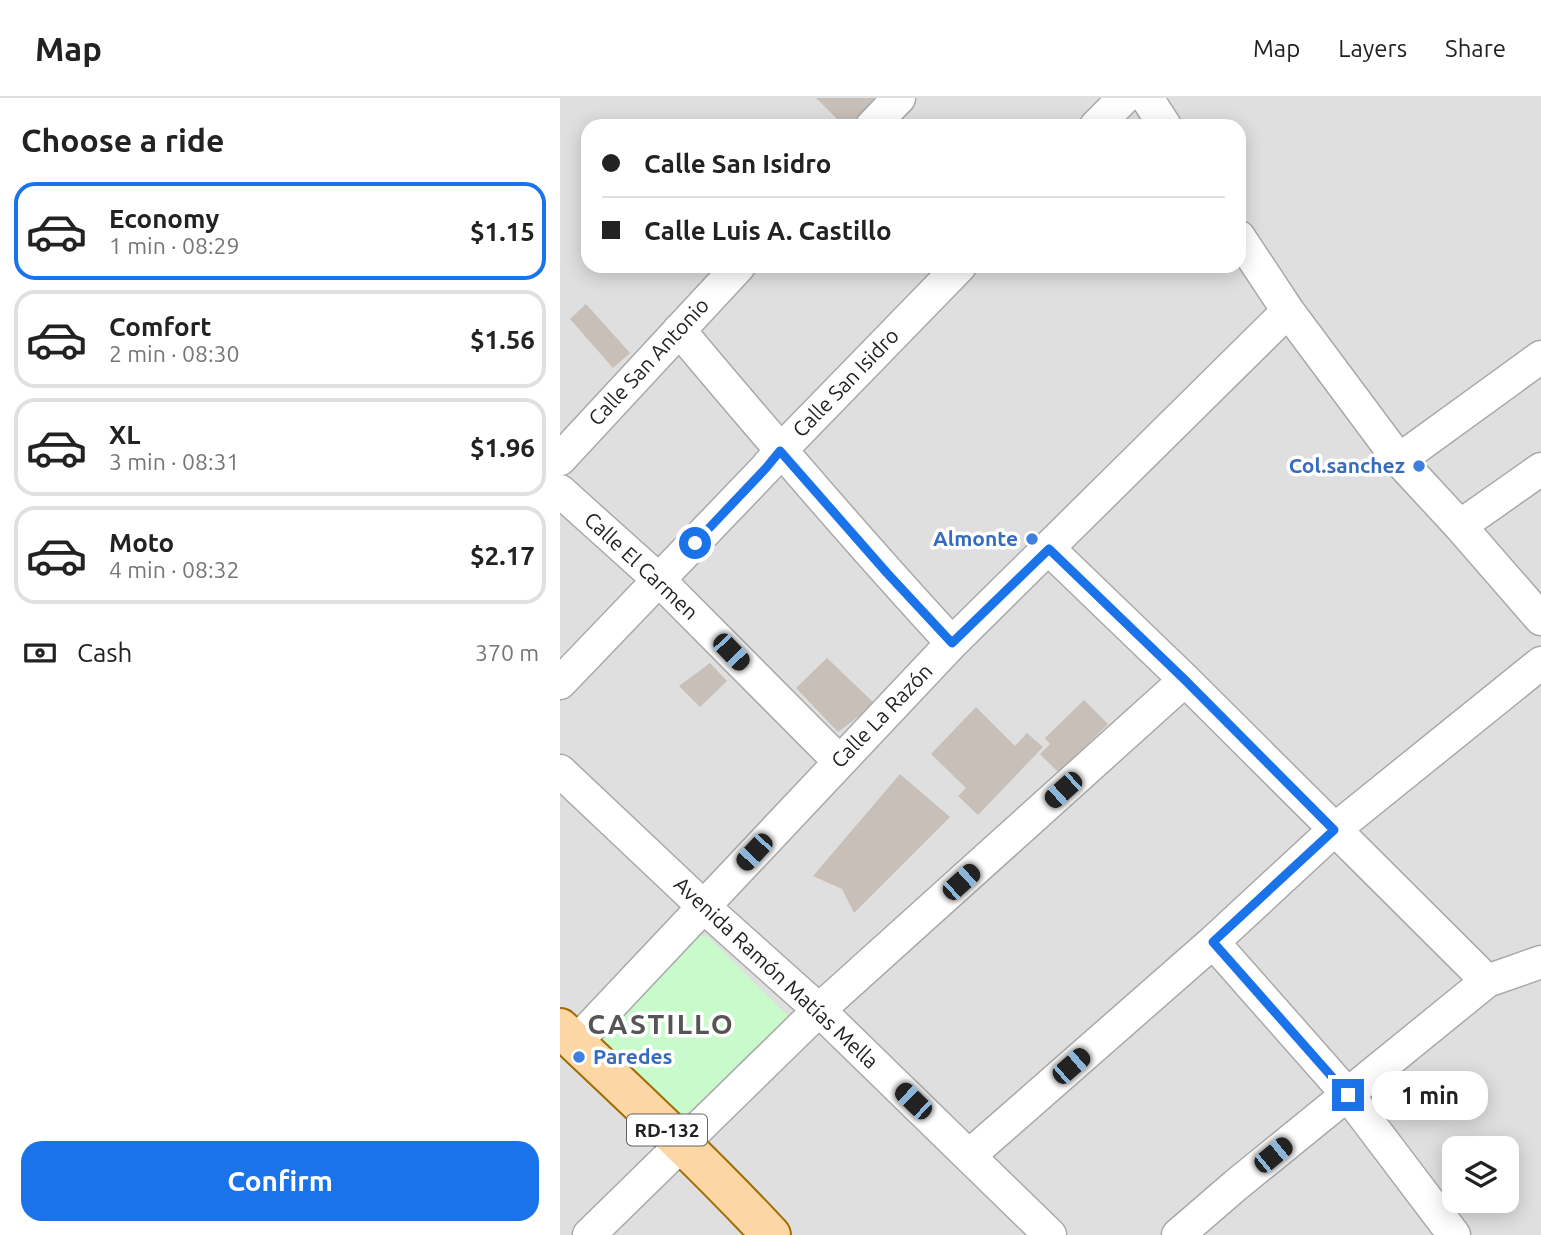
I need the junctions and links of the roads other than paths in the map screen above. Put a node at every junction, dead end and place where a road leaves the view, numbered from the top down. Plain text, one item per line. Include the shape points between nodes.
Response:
1 (899, 98) edge
2 (1124, 98) edge
3 (1147, 98) edge
4 (879, 119) edge
5 (1103, 119) edge
6 (1160, 119) edge
7 (1246, 248) edge
8 (732, 273) edge
9 (953, 273) edge
10 (1288, 311) junction
11 (679, 330) junction
12 (1541, 357) edge
13 (780, 451) junction
14 (560, 458) edge
15 (1399, 460) junction
16 (1541, 469) edge
17 (560, 491) edge
18 (1460, 526) junction
19 (1049, 549) junction
20 (659, 580) junction
21 (1541, 619) edge
22 (952, 643) junction
23 (1541, 663) edge
24 (1185, 680) junction
25 (560, 682) edge
26 (839, 761) junction
27 (560, 771) edge
28 (1334, 830) junction
29 (704, 906) junction
30 (1213, 942) junction
31 (1541, 961) edge
32 (1487, 981) junction
33 (819, 1010) junction
34 (568, 1035) edge
35 (1348, 1095) junction
36 (682, 1145) junction
37 (970, 1155) junction
38 (590, 1235) edge
39 (771, 1235) edge
40 (1050, 1235) edge
41 (1178, 1235) edge
42 (1454, 1235) edge

1 - 4 street
2 - 5 street
3 - 6 street
7 - 10 street
8 - 11 street, Calle San Antonio
9 - 13 street, Calle San Isidro
10 - 15 street
10 - 19 street, Calle La Razón
11 - 13 street
11 - 14 street, Calle San Antonio
12 - 15 street
13 - 20 street, Calle San Isidro
13 - 22 street
15 - 18 street
16 - 18 street
17 - 20 street, Calle El Carmen
18 - 21 street
19 - 22 street, Calle La Razón
19 - 24 street
20 - 25 street, Calle San Isidro
20 - 26 street, Calle El Carmen
22 - 26 street, Calle La Razón
23 - 28 street
24 - 28 street
24 - 33 street
26 - 29 street, Calle La Razón
27 - 29 street, Avenida Ramón Matías Mella
28 - 30 street
28 - 32 street
29 - 33 street, Avenida Ramón Matías Mella
29 - 34 street, Calle La Razón
30 - 35 street
30 - 37 street
31 - 32 street
32 - 35 street
33 - 36 street
33 - 37 street, Avenida Ramón Matías Mella
34 - 36 main road, RD-132
35 - 41 street
35 - 42 street
36 - 38 street
36 - 39 main road, RD-132
37 - 40 street, Avenida Ramón Matías Mella

